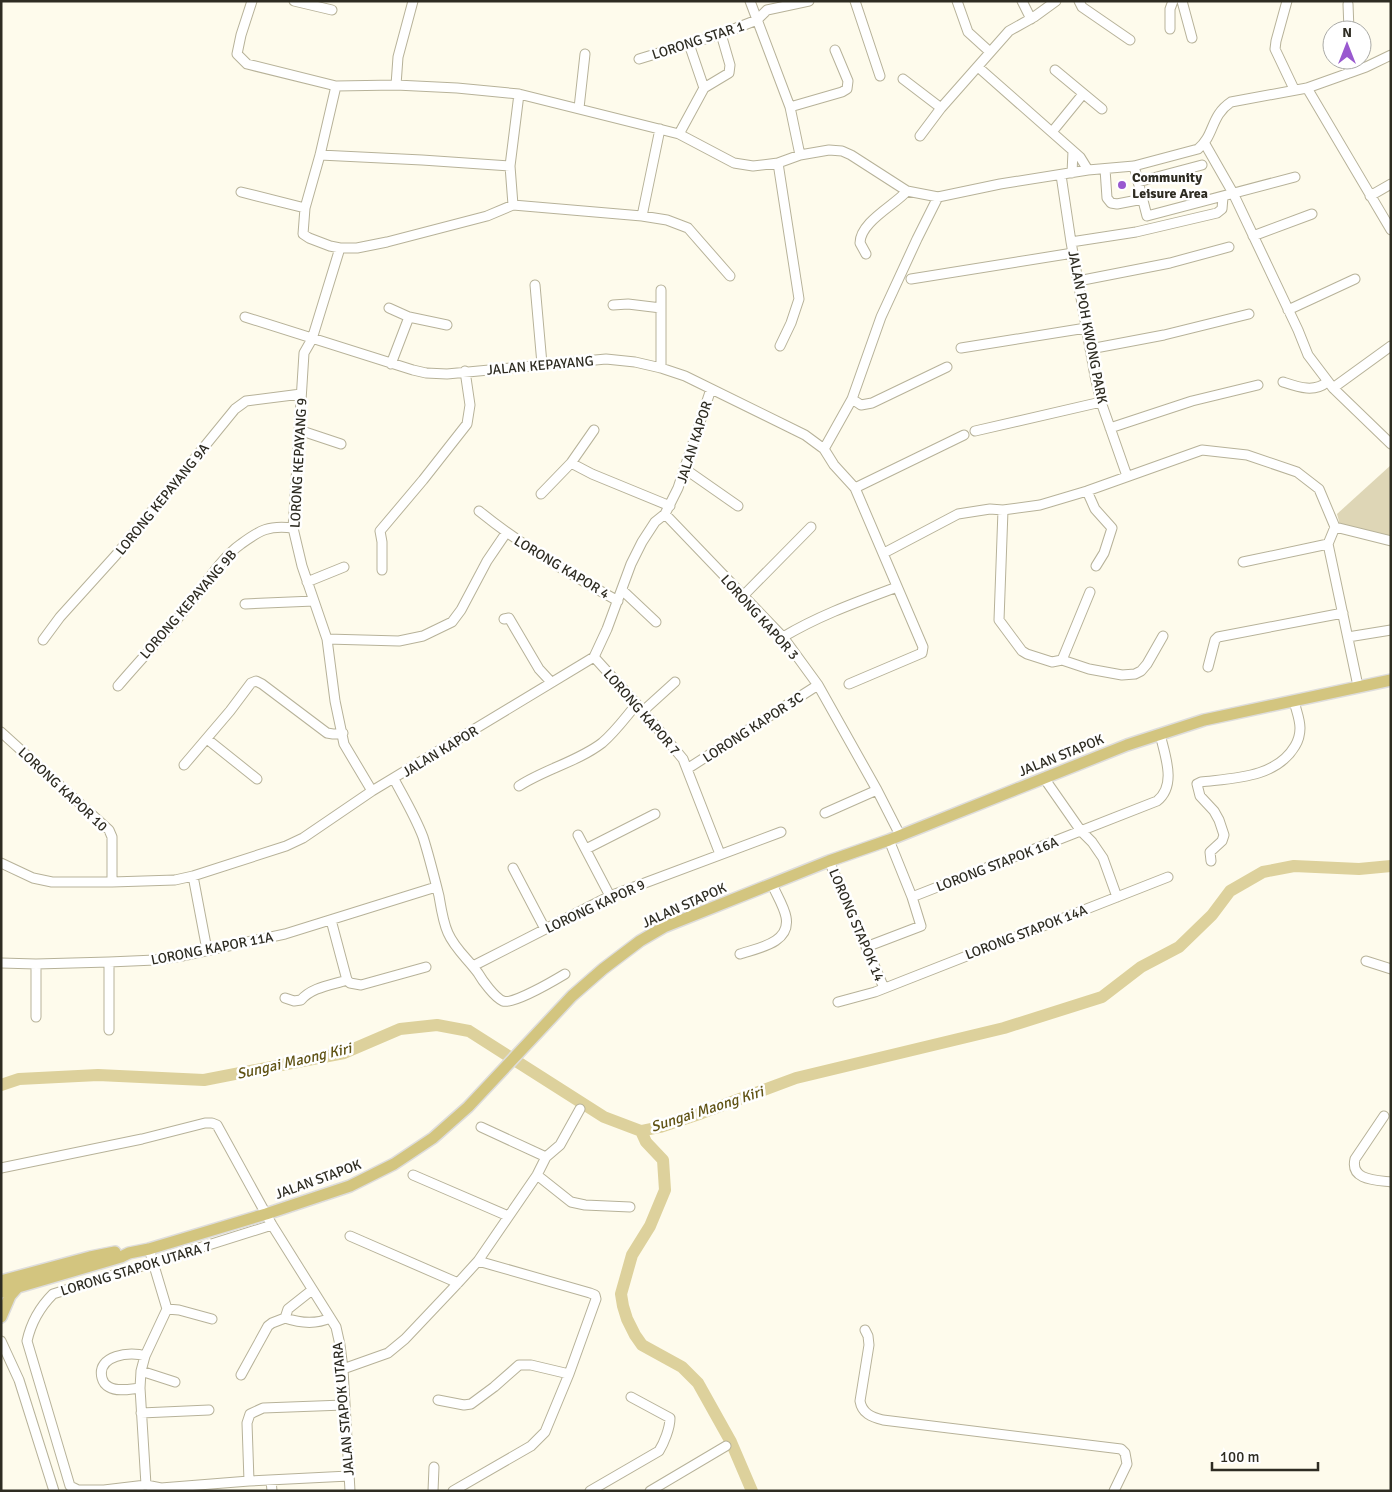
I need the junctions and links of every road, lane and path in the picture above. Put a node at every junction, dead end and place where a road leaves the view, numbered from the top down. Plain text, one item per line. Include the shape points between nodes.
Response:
1 (252, 1) edge
2 (294, 1) edge
3 (413, 1) edge
4 (750, 1) edge
5 (809, 1) edge
6 (855, 1) edge
7 (957, 1) edge
8 (1022, 1) edge
9 (1056, 1) edge
10 (1079, 1) edge
11 (1173, 1) edge
12 (1182, 1) edge
13 (1287, 1) edge
14 (1348, 4) dead end
15 (332, 10) dead end
16 (1031, 19) junction
17 (757, 20) junction
18 (1349, 20) edge
19 (1170, 29) dead end
20 (721, 34) junction
21 (1192, 38) dead end
22 (1130, 40) dead end
23 (689, 44) junction
24 (835, 50) dead end
25 (990, 52) junction
26 (585, 54) dead end
27 (1391, 55) edge
28 (639, 60) dead end
29 (978, 67) junction
30 (1055, 70) dead end
31 (1349, 73) joint
32 (880, 76) dead end
33 (903, 79) dead end
34 (396, 85) junction
35 (336, 86) junction
36 (704, 88) junction
37 (1307, 88) junction
38 (1294, 90) junction
39 (519, 94) junction
40 (1083, 94) junction
41 (790, 107) junction
42 (579, 108) junction
43 (941, 108) junction
44 (1102, 109) dead end
45 (660, 129) junction
46 (1052, 132) junction
47 (679, 134) junction
48 (920, 136) dead end
49 (1205, 144) junction
50 (1074, 152) junction
51 (320, 155) junction
52 (800, 155) junction
53 (778, 163) junction
54 (1202, 165) dead end
55 (510, 166) junction
56 (1134, 166) junction
57 (1105, 169) junction
58 (1088, 170) junction
59 (1072, 173) junction
60 (1061, 175) junction
61 (1295, 177) dead end
62 (1138, 182) junction
63 (1391, 184) edge
64 (907, 191) junction
65 (241, 192) dead end
66 (1233, 193) junction
67 (1370, 196) junction
68 (938, 197) junction
69 (1223, 197) junction
70 (1143, 199) junction
71 (513, 206) junction
72 (305, 208) junction
73 (1312, 214) dead end
74 (642, 216) junction
75 (1147, 216) junction
76 (1150, 229) junction
77 (1391, 230) edge
78 (1253, 236) junction
79 (1071, 242) junction
80 (1229, 247) dead end
81 (340, 248) junction
82 (1073, 253) junction
83 (866, 254) dead end
84 (730, 276) dead end
85 (911, 279) dead end
86 (1354, 279) dead end
87 (1078, 281) junction
88 (534, 285) dead end
89 (661, 290) dead end
90 (613, 305) dead end
91 (389, 308) dead end
92 (661, 308) junction
93 (1288, 310) junction
94 (1249, 314) dead end
95 (245, 317) dead end
96 (409, 317) junction
97 (447, 325) dead end
98 (1086, 328) junction
99 (312, 339) junction
100 (780, 346) dead end
101 (1391, 346) edge
102 (961, 348) dead end
103 (1090, 349) junction
104 (391, 364) junction
105 (542, 364) junction
106 (947, 367) dead end
107 (661, 368) junction
108 (465, 371) junction
109 (1283, 382) dead end
110 (1258, 385) dead end
111 (1330, 385) junction
112 (711, 389) junction
113 (301, 394) junction
114 (852, 399) junction
115 (1101, 402) junction
116 (1110, 428) junction
117 (299, 430) junction
118 (594, 430) dead end
119 (975, 431) dead end
120 (964, 435) dead end
121 (341, 444) dead end
122 (1391, 444) edge
123 (824, 449) junction
124 (571, 463) junction
125 (685, 470) junction
126 (1127, 476) junction
127 (855, 488) junction
128 (1087, 491) junction
129 (542, 494) dead end
130 (738, 506) dead end
131 (667, 510) junction
132 (1004, 510) junction
133 (479, 511) dead end
134 (811, 527) dead end
135 (1335, 527) junction
136 (293, 528) junction
137 (506, 533) junction
138 (1391, 540) edge
139 (1328, 544) junction
140 (884, 553) junction
141 (1243, 562) dead end
142 (1096, 566) dead end
143 (344, 567) dead end
144 (382, 570) dead end
145 (308, 582) junction
146 (897, 587) junction
147 (622, 590) junction
148 (1090, 592) dead end
149 (743, 596) junction
150 (314, 601) junction
151 (618, 601) junction
152 (245, 604) dead end
153 (1344, 613) junction
154 (504, 619) dead end
155 (656, 622) dead end
156 (1391, 630) edge
157 (1163, 636) dead end
158 (782, 637) junction
159 (1348, 637) junction
160 (43, 640) dead end
161 (327, 640) junction
162 (594, 657) junction
163 (1062, 660) junction
164 (1208, 667) dead end
165 (1391, 680) edge
166 (551, 682) junction
167 (675, 682) dead end
168 (849, 684) dead end
169 (818, 685) junction
170 (118, 686) dead end
171 (1358, 686) junction
172 (1294, 701) junction
173 (639, 708) junction
174 (1, 732) edge
175 (343, 733) junction
176 (1160, 734) junction
177 (206, 739) junction
178 (184, 765) dead end
179 (687, 769) junction
180 (394, 778) junction
181 (1044, 778) junction
182 (257, 779) dead end
183 (519, 786) dead end
184 (877, 790) junction
185 (372, 791) junction
186 (825, 813) dead end
187 (655, 814) dead end
188 (1082, 831) junction
189 (781, 832) dead end
190 (578, 835) dead end
191 (894, 837) junction
192 (586, 849) junction
193 (720, 854) junction
194 (829, 861) junction
195 (1211, 861) dead end
196 (1, 863) edge
197 (513, 868) dead end
198 (193, 876) junction
199 (1168, 877) dead end
200 (112, 882) junction
201 (772, 884) junction
202 (436, 886) junction
203 (610, 896) junction
204 (912, 897) junction
205 (1117, 897) junction
206 (330, 920) junction
207 (544, 929) junction
208 (866, 947) junction
209 (207, 950) junction
210 (740, 954) dead end
211 (1366, 961) dead end
212 (1, 962) edge
213 (109, 962) junction
214 (36, 964) junction
215 (473, 966) junction
216 (426, 968) dead end
217 (1391, 969) edge
218 (565, 974) dead end
219 (347, 980) junction
220 (884, 988) junction
221 (285, 998) dead end
222 (838, 1002) dead end
223 (36, 1017) dead end
224 (109, 1030) dead end
225 (580, 1109) dead end
226 (1384, 1116) dead end
227 (481, 1127) dead end
228 (546, 1157) junction
229 (1, 1168) edge
230 (413, 1175) dead end
231 (537, 1175) junction
232 (1391, 1182) edge
233 (630, 1207) dead end
234 (266, 1214) junction
235 (508, 1216) junction
236 (272, 1225) junction
237 (350, 1236) dead end
238 (149, 1249) junction
239 (129, 1253) junction
240 (478, 1261) junction
241 (154, 1263) junction
242 (1, 1276) edge
243 (23, 1276) junction
244 (1, 1281) edge
245 (458, 1283) junction
246 (17, 1288) junction
247 (312, 1290) junction
248 (1, 1292) edge
249 (167, 1309) junction
250 (1, 1317) edge
251 (285, 1318) junction
252 (330, 1318) junction
253 (212, 1319) dead end
254 (865, 1330) dead end
255 (1, 1341) edge
256 (145, 1356) junction
257 (343, 1369) junction
258 (141, 1371) junction
259 (569, 1374) junction
260 (242, 1375) dead end
261 (175, 1382) dead end
262 (140, 1388) junction
263 (631, 1397) dead end
264 (438, 1400) dead end
265 (344, 1405) junction
266 (209, 1410) dead end
267 (141, 1413) junction
268 (726, 1446) dead end
269 (434, 1467) dead end
270 (349, 1476) junction
271 (271, 1480) junction
272 (250, 1481) junction
273 (146, 1485) junction
274 (162, 1489) edge
275 (54, 1491) edge
276 (272, 1491) edge
277 (350, 1491) edge
278 (433, 1491) edge
279 (453, 1491) edge
280 (590, 1491) edge
281 (650, 1491) edge
282 (1114, 1491) edge

1 - 35 street via 237,54 247,64
2 - 15 street
3 - 34 street via 398,57
4 - 17 street
5 - 17 street, LORONG STAR 1 via 767,10
6 - 32 street
7 - 25 street via 968,32
8 - 16 street
9 - 16 street
10 - 22 street via 1082,7
11 - 19 street
12 - 21 street
13 - 38 street via 1275,49
14 - 18 street
16 - 25 street via 1009,31
17 - 20 street, LORONG STAR 1
17 - 41 street
20 - 23 street, LORONG STAR 1
20 - 36 street via 730,65 729,73
23 - 28 street, LORONG STAR 1
23 - 36 street
24 - 41 street via 848,81 846,89
25 - 29 street
26 - 42 street
27 - 31 street
29 - 43 street
29 - 46 street
30 - 40 street
31 - 37 street
33 - 43 street
34 - 35 street
34 - 39 street
35 - 51 street
36 - 47 street
37 - 38 street
37 - 67 street
38 - 49 street via 1231,102 1222,108
39 - 42 street
39 - 55 street
40 - 44 street
40 - 46 street
41 - 52 street
42 - 45 street
43 - 48 street
45 - 47 street
45 - 74 street
46 - 50 street
47 - 53 street via 734,163 753,166
49 - 56 street via 1198,150
49 - 66 street
50 - 58 street
50 - 59 street
51 - 55 street
51 - 72 street
52 - 53 street
52 - 64 street via 829,150 851,155
53 - 100 street via 799,299
54 - 62 street
55 - 71 street
56 - 57 street
56 - 62 street
57 - 58 street
57 - 70 street via 1111,203
58 - 59 street
59 - 60 street
60 - 68 street
60 - 79 street, JALAN POH KWONG PARK
61 - 66 street
62 - 70 street
63 - 67 street
64 - 68 street
64 - 83 street via 877,216 861,235 860,243
65 - 72 street
66 - 69 street
66 - 78 street
67 - 77 street
68 - 114 street via 882,317
69 - 75 street
69 - 76 street via 1222,209 1217,214
70 - 75 street
71 - 74 street
71 - 81 street via 387,242
72 - 81 street via 303,234
73 - 78 street
74 - 84 street via 688,228
75 - 76 street
76 - 79 street
78 - 93 street
79 - 82 street, JALAN POH KWONG PARK
80 - 87 street via 1170,263
81 - 99 street, LORONG KEPAYANG 9
82 - 85 street
82 - 87 street, JALAN POH KWONG PARK
86 - 93 street
87 - 98 street, JALAN POH KWONG PARK
88 - 105 street
89 - 92 street
90 - 92 street
91 - 96 street
92 - 107 street
93 - 111 street via 1308,355
94 - 103 street
95 - 99 street, JALAN KEPAYANG
96 - 97 street
96 - 104 street
98 - 102 street
98 - 103 street, JALAN POH KWONG PARK
99 - 104 street, JALAN KEPAYANG
99 - 113 street, LORONG KEPAYANG 9 via 304,353
101 - 111 street
103 - 115 street, JALAN POH KWONG PARK
104 - 108 street, JALAN KEPAYANG via 426,373
105 - 107 street, JALAN KEPAYANG via 606,359
105 - 108 street, JALAN KEPAYANG
106 - 114 street via 872,404 861,405
107 - 112 street, JALAN KEPAYANG
108 - 144 street via 470,405 467,424 380,531
109 - 111 street via 1311,389
110 - 116 street via 1192,401
111 - 122 street
112 - 123 street, JALAN KEPAYANG via 805,435
112 - 125 street, JALAN KAPOR
113 - 117 street, LORONG KEPAYANG 9
113 - 160 street, LORONG KEPAYANG 9A via 246,401 235,409
114 - 123 street
115 - 116 street, JALAN POH KWONG PARK
115 - 119 street
116 - 126 street, JALAN POH KWONG PARK
117 - 121 street
117 - 136 street, LORONG KEPAYANG 9
118 - 124 street
120 - 127 street
123 - 127 street, JALAN KEPAYANG
124 - 129 street
124 - 131 street
125 - 130 street
125 - 131 street, JALAN KAPOR
126 - 128 street
126 - 135 street via 1202,450 1247,455 1296,472 1319,489
127 - 140 street, JALAN KEPAYANG
128 - 132 street via 1040,505
128 - 142 street via 1095,509 1112,528
131 - 147 street, JALAN KAPOR via 642,542
131 - 149 street, LORONG KAPOR 3
132 - 140 street via 958,514
132 - 163 street via 999,620 1027,654 1052,662
133 - 137 street, LORONG KAPOR 4
134 - 149 street
135 - 138 street
135 - 139 street
136 - 145 street, LORONG KEPAYANG 9
136 - 170 street, LORONG KEPAYANG 9B via 275,526 239,546
137 - 151 street, LORONG KAPOR 4
137 - 161 street, LORONG KAPOR 4 via 452,622 423,636 399,641
139 - 141 street
139 - 153 street
140 - 146 street, JALAN KEPAYANG
143 - 145 street
145 - 150 street, LORONG KEPAYANG 9
146 - 158 street via 836,609
146 - 168 street, JALAN KEPAYANG via 923,647 922,653
147 - 151 street, JALAN KAPOR
147 - 155 street
148 - 163 street
149 - 158 street, LORONG KAPOR 3
150 - 152 street
150 - 161 street, LORONG KEPAYANG 9
151 - 162 street, JALAN KAPOR
153 - 159 street
153 - 164 street via 1218,637
154 - 166 street via 510,618 539,668
156 - 159 street
157 - 163 street via 1142,671 1135,674 1089,670
158 - 169 street, LORONG KAPOR 3
159 - 171 street
161 - 175 street, LORONG KEPAYANG 9
162 - 166 street, JALAN KAPOR
162 - 173 street, LORONG KAPOR 7
165 - 171 main road, JALAN STAPOK
166 - 180 street, JALAN KAPOR
167 - 173 street
169 - 179 street, LORONG KAPOR 3C
169 - 184 street, LORONG KAPOR 3
171 - 172 main road, JALAN STAPOK
172 - 176 main road, JALAN STAPOK via 1204,720
172 - 195 street via 1300,734 1291,753 1281,763 1265,772 1197,784 1200,796 1219,820 1224,835 1210,852
173 - 179 street, LORONG KAPOR 7 via 677,751
173 - 183 street via 601,743
174 - 200 street, LORONG KAPOR 10 via 109,830 112,836
175 - 177 street via 327,733 256,681
175 - 185 street, LORONG KEPAYANG 9 via 344,744
176 - 181 main road, JALAN STAPOK
176 - 188 street, LORONG STAPOK 16A via 1169,783 1165,795
177 - 178 street
177 - 182 street
179 - 193 street, LORONG KAPOR 7
180 - 185 street, JALAN KAPOR
180 - 202 street via 422,834
181 - 188 street
181 - 191 main road, JALAN STAPOK
184 - 186 street
184 - 191 street, LORONG KAPOR 3
185 - 198 street, JALAN KAPOR via 303,838
187 - 192 street
188 - 204 street, LORONG STAPOK 16A
188 - 205 street via 1103,858
189 - 193 street, LORONG KAPOR 9
190 - 192 street
191 - 194 main road, JALAN STAPOK
191 - 204 street, LORONG KAPOR 3
192 - 203 street
193 - 203 street, LORONG KAPOR 9
194 - 201 main road, JALAN STAPOK
194 - 208 street, LORONG STAPOK 14
196 - 200 street, JALAN KAPOR via 33,878 52,882
197 - 207 street
198 - 200 street, JALAN KAPOR via 175,880
198 - 209 street
199 - 205 street, LORONG STAPOK 14A
201 - 210 street via 786,916 783,934 777,941
201 - 234 main road, JALAN STAPOK via 652,934 603,969 572,996 490,1085 433,1138 394,1164 350,1186
202 - 206 street, LORONG KAPOR 11A
202 - 215 street via 447,932
203 - 207 street, LORONG KAPOR 9
204 - 208 street, LORONG KAPOR 3 via 921,926
205 - 220 street, LORONG STAPOK 14A
206 - 209 street, LORONG KAPOR 11A via 285,934
206 - 219 street
207 - 215 street, LORONG KAPOR 9
208 - 220 street, LORONG STAPOK 14
209 - 213 street, LORONG KAPOR 11A via 155,960
211 - 217 street
212 - 214 street, LORONG KAPOR 11A
213 - 214 street, LORONG KAPOR 11A
213 - 224 street
214 - 223 street
215 - 218 street via 503,1002 520,998
216 - 219 street via 361,985
219 - 221 street via 313,990 301,1000
220 - 222 street, LORONG STAPOK 14A
225 - 228 street via 560,1145
226 - 232 street via 1355,1159 1354,1166 1355,1172 1361,1176
227 - 228 street
228 - 231 street
229 - 234 street, JALAN STAPOK UTARA via 212,1123 217,1125
230 - 235 street
231 - 233 street via 571,1202
231 - 235 street
234 - 236 street, JALAN STAPOK UTARA
234 - 238 main road, JALAN STAPOK
235 - 240 street
236 - 241 street, LORONG STAPOK UTARA 7
236 - 247 street, JALAN STAPOK UTARA
237 - 245 street
238 - 239 main road, JALAN STAPOK
238 - 241 street
239 - 243 main road via 90,1257
239 - 246 main road, JALAN STAPOK
240 - 245 street
240 - 259 street via 595,1295
241 - 249 street
241 - 273 street, LORONG STAPOK UTARA 7 via 53,1294 34,1319 27,1341 70,1486 78,1490 104,1490
242 - 243 main road
243 - 244 main road
245 - 257 street via 388,1353
246 - 248 main road, JALAN STAPOK
246 - 250 main road
247 - 251 street via 288,1309
247 - 252 street, JALAN STAPOK UTARA
249 - 253 street
249 - 256 street
251 - 252 street via 315,1322
251 - 260 street via 272,1323 264,1332
252 - 257 street, JALAN STAPOK UTARA via 336,1327
254 - 282 street via 869,1345 860,1401 867,1415 882,1420 1121,1449 1127,1464
255 - 275 street via 19,1380
256 - 258 street
256 - 262 street via 130,1353 112,1358 103,1366 101,1374 109,1388
257 - 265 street, JALAN STAPOK UTARA
258 - 261 street
258 - 262 street
259 - 264 street via 532,1365 519,1366 471,1404
259 - 279 street via 545,1432 538,1440
262 - 267 street
263 - 280 street via 670,1418 662,1445 659,1451
265 - 270 street, JALAN STAPOK UTARA
265 - 272 street via 263,1408 250,1414 247,1422
266 - 267 street
267 - 273 street
268 - 281 street
269 - 278 street
270 - 271 street
270 - 277 street, JALAN STAPOK UTARA
271 - 272 street
271 - 276 street
272 - 274 street
273 - 274 street

